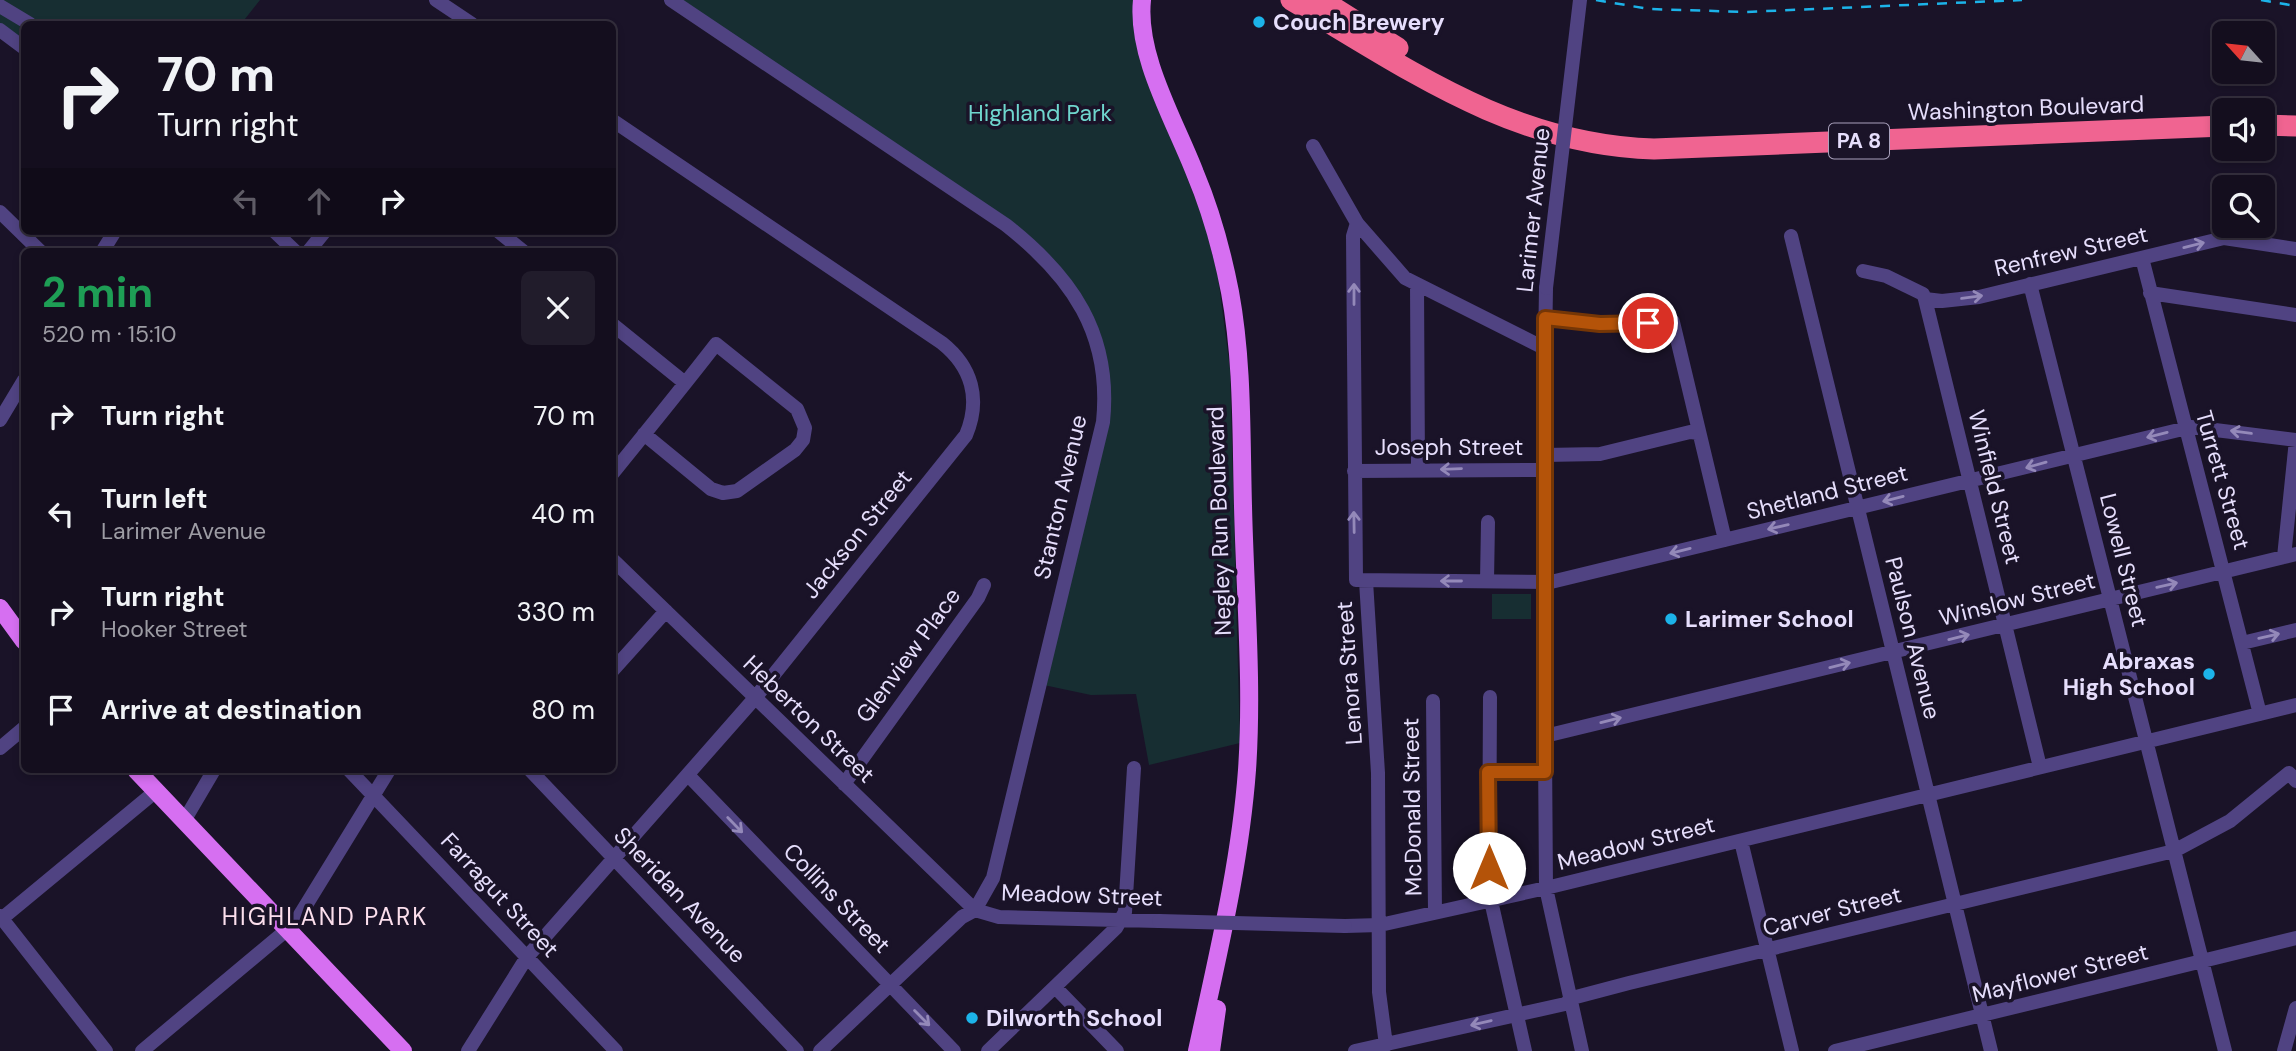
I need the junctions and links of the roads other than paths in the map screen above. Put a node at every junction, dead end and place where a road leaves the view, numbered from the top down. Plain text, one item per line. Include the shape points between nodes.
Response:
1 (436, 0) edge
2 (671, 0) edge
3 (1142, 0) edge
4 (1154, 0) edge
5 (1291, 0) edge
6 (1322, 0) edge
7 (1580, 0) edge
8 (0, 6) edge
9 (25, 21) edge
10 (468, 21) edge
11 (0, 30) edge
12 (21, 46) edge
13 (1499, 115) junction
14 (616, 123) edge
15 (2275, 125) edge
16 (2212, 126) edge
17 (2296, 126) edge
18 (1314, 146) dead end
19 (0, 212) edge
20 (1357, 223) junction
21 (21, 232) edge
22 (24, 235) edge
23 (278, 235) edge
24 (503, 235) edge
25 (1791, 236) dead end
26 (37, 248) edge
27 (292, 248) edge
28 (519, 248) edge
29 (2296, 249) edge
30 (2141, 258) junction
31 (1863, 271) dead end
32 (2030, 284) junction
33 (1416, 285) junction
34 (2150, 293) junction
35 (1925, 299) junction
36 (2296, 315) edge
37 (1545, 318) junction
38 (616, 327) edge
39 (1544, 348) junction
40 (685, 383) junction
41 (21, 385) edge
42 (0, 421) edge
43 (2186, 428) junction
44 (1699, 433) junction
45 (644, 435) junction
46 (2296, 440) edge
47 (1544, 455) junction
48 (2074, 455) junction
49 (616, 469) edge
50 (1418, 470) junction
51 (1543, 470) junction
52 (1354, 471) junction
53 (1970, 481) junction
54 (1857, 508) junction
55 (1488, 522) dead end
56 (1725, 540) junction
57 (2290, 555) edge
58 (616, 563) edge
59 (2225, 572) junction
60 (1366, 581) junction
61 (1487, 581) junction
62 (1544, 581) junction
63 (984, 585) dead end
64 (2110, 599) junction
65 (0, 608) edge
66 (666, 611) junction
67 (2006, 625) junction
68 (2296, 630) edge
69 (21, 637) edge
70 (2242, 643) junction
71 (1894, 652) junction
72 (616, 667) edge
73 (755, 698) junction
74 (1490, 698) dead end
75 (1433, 701) dead end
76 (2296, 705) edge
77 (2260, 714) junction
78 (21, 730) edge
79 (1545, 736) junction
80 (2146, 741) junction
81 (0, 748) edge
82 (2040, 767) junction
83 (1134, 768) dead end
84 (1488, 772) junction
85 (1545, 772) junction
86 (139, 773) edge
87 (212, 773) edge
88 (352, 773) edge
89 (387, 773) edge
90 (533, 773) edge
91 (688, 775) junction
92 (2296, 781) edge
93 (844, 784) junction
94 (156, 791) junction
95 (1928, 794) junction
96 (374, 796) junction
97 (184, 821) junction
98 (1741, 841) junction
99 (2174, 851) junction
100 (614, 859) junction
101 (1546, 888) junction
102 (1490, 901) junction
103 (1955, 905) junction
104 (975, 910) junction
105 (1436, 912) junction
106 (1, 918) edge
107 (1121, 920) junction
108 (1380, 925) junction
109 (288, 930) junction
110 (2296, 938) edge
111 (1768, 951) junction
112 (527, 957) junction
113 (2202, 961) junction
114 (890, 985) junction
115 (1055, 988) junction
116 (1570, 1000) junction
117 (2296, 1008) edge
118 (1517, 1014) junction
119 (1982, 1015) junction
120 (1385, 1045) junction
121 (394, 1048) edge
122 (106, 1051) edge
123 (142, 1051) edge
124 (468, 1051) edge
125 (616, 1051) edge
126 (797, 1051) edge
127 (820, 1051) edge
128 (954, 1051) edge
129 (988, 1051) edge
130 (1117, 1051) edge
131 (1197, 1051) edge
132 (1211, 1051) edge
133 (1355, 1051) edge
134 (1525, 1051) edge
135 (1582, 1051) edge
136 (1793, 1051) edge
137 (1835, 1051) edge
138 (1991, 1051) edge
139 (2225, 1051) edge
140 (2284, 1051) edge

1 - 10 street
2 - 104 street, Stanton Avenue via 1006,225 1042,254 1072,290 1090,323 1100,360 1103,422 1005,836 993,878
3 - 131 main road, Negley Run Boulevard via 1141,25 1149,59 1218,239 1230,293 1238,368 1247,768 1235,866
4 - 132 main road, Negley Run Boulevard via 1154,47 1213,196 1231,257 1247,368 1255,768 1245,857
5 - 13 highway, Washington Boulevard / PA 8 via 1456,98
6 - 13 highway, Washington Boulevard / PA 8
7 - 37 street, Larimer Avenue, bridge
8 - 9 street
11 - 12 street
13 - 16 highway, Washington Boulevard / PA 8 via 1575,141 1654,149
14 - 73 street, Jackson Street via 942,343 958,356 974,392 966,435
15 - 17 highway
18 - 20 street
19 - 21 street
20 - 33 street
52 -> 20 street, Lenora Street via 1353,236
22 - 26 street
23 - 27 street
24 - 28 street
25 - 54 street, Paulson Avenue
30 -> 29 street, Renfrew Street via 2224,238
30 - 32 street, Renfrew Street
30 - 34 street, Turrett Street
31 - 35 street via 1886,276
35 -> 32 street, Renfrew Street via 1979,297
32 - 48 street, Lowell Street
33 - 39 street
33 - 50 street
34 - 36 street
34 - 43 street, Turrett Street
35 - 53 street, Winfield Street
37 - 39 street, Larimer Avenue
37 - 44 street via 1600,324 1673,322
38 - 40 street
39 - 47 street, Larimer Avenue
40 - 45 street
40 - 45 street via 716,344 797,409 805,428 803,440 737,491 723,493 711,489
41 - 42 street
46 -> 43 street, Shetland Street
43 -> 48 street, Shetland Street
43 - 59 street, Turrett Street
44 - 47 street, Joseph Street via 1600,454
44 - 56 street
45 - 49 street
46 - 57 street
47 - 51 street, Larimer Avenue
48 -> 53 street, Shetland Street
48 - 64 street, Lowell Street
51 -> 50 street, Joseph Street
50 - 52 street, Joseph Street
51 - 62 street, Larimer Avenue
60 -> 52 street, Lenora Street via 1356,580
53 -> 54 street, Shetland Street
53 - 67 street, Winfield Street
54 -> 56 street, Shetland Street
54 - 71 street, Paulson Avenue
55 - 61 street
56 -> 62 street, Shetland Street
57 - 59 street, Winslow Street
58 - 66 street, Heberton Street
64 -> 59 street, Winslow Street
59 - 70 street, Turrett Street
61 -> 60 street, Shetland Street
60 - 108 street, Lenora Street via 1378,773
61 - 62 street, Shetland Street
62 - 79 street, Larimer Avenue
63 - 93 street, Glenview Place
64 - 67 street, Winslow Street
64 - 80 street, Lowell Street
65 - 69 main road
66 - 72 street
66 - 73 street, Heberton Street
71 -> 67 street, Winslow Street
67 - 82 street, Winfield Street
70 -> 68 street
70 - 77 street, Turrett Street
79 -> 71 street, Winslow Street
71 - 95 street, Paulson Avenue
73 - 91 street, Jackson Street
73 - 93 street, Heberton Street
74 - 84 street
75 - 105 street, McDonald Street
76 - 77 street, Meadow Street
77 - 80 street, Meadow Street
78 - 81 street
79 - 85 street, Larimer Avenue
80 - 82 street, Meadow Street
80 - 99 street, Lowell Street
82 - 95 street, Meadow Street
83 - 107 street
84 - 85 street
84 - 102 street
85 - 101 street, Larimer Avenue
86 - 94 main road
87 - 97 street
88 - 96 street, Farragut Street
89 - 96 street
90 - 100 street, Sheridan Avenue
91 - 100 street, Jackson Street
91 -> 114 street, Collins Street
92 - 99 street, Carver Street via 2289,773 2231,821
93 - 104 street, Heberton Street
94 - 97 main road
94 - 106 street
95 - 98 street, Meadow Street
95 - 103 street, Paulson Avenue
96 - 109 street
96 - 112 street, Farragut Street
97 - 109 main road
98 - 101 street, Meadow Street
98 - 111 street
99 - 103 street, Carver Street
99 - 113 street, Lowell Street
100 - 112 street, Jackson Street
100 - 126 street, Sheridan Avenue
101 - 102 street, Meadow Street
101 - 116 street, Larimer Avenue
102 - 105 street, Meadow Street
102 - 118 street
103 - 111 street, Carver Street
103 - 119 street, Paulson Avenue
104 - 107 street, Meadow Street via 999,917
104 - 114 street, Stanton Avenue
105 - 108 street, Meadow Street
106 - 122 street
107 - 108 street, Meadow Street, bridge
107 - 115 street
108 - 120 street, Lenora Street via 1379,992
109 - 121 main road
109 - 123 street
110 - 113 street, Mayflower Street
111 - 116 street, Carver Street
111 - 136 street
112 - 124 street, Jackson Street
112 - 125 street, Farragut Street
113 - 119 street, Mayflower Street
113 - 139 street, Lowell Street
114 - 127 street, Stanton Avenue
114 -> 128 street, Collins Street
115 - 129 street
115 - 130 street
116 - 118 street, Carver Street
116 - 135 street, Larimer Avenue
117 - 140 street
118 -> 120 street, Carver Street
118 - 134 street
119 - 137 street, Mayflower Street
119 - 138 street, Paulson Avenue
120 - 133 street, Carver Street

